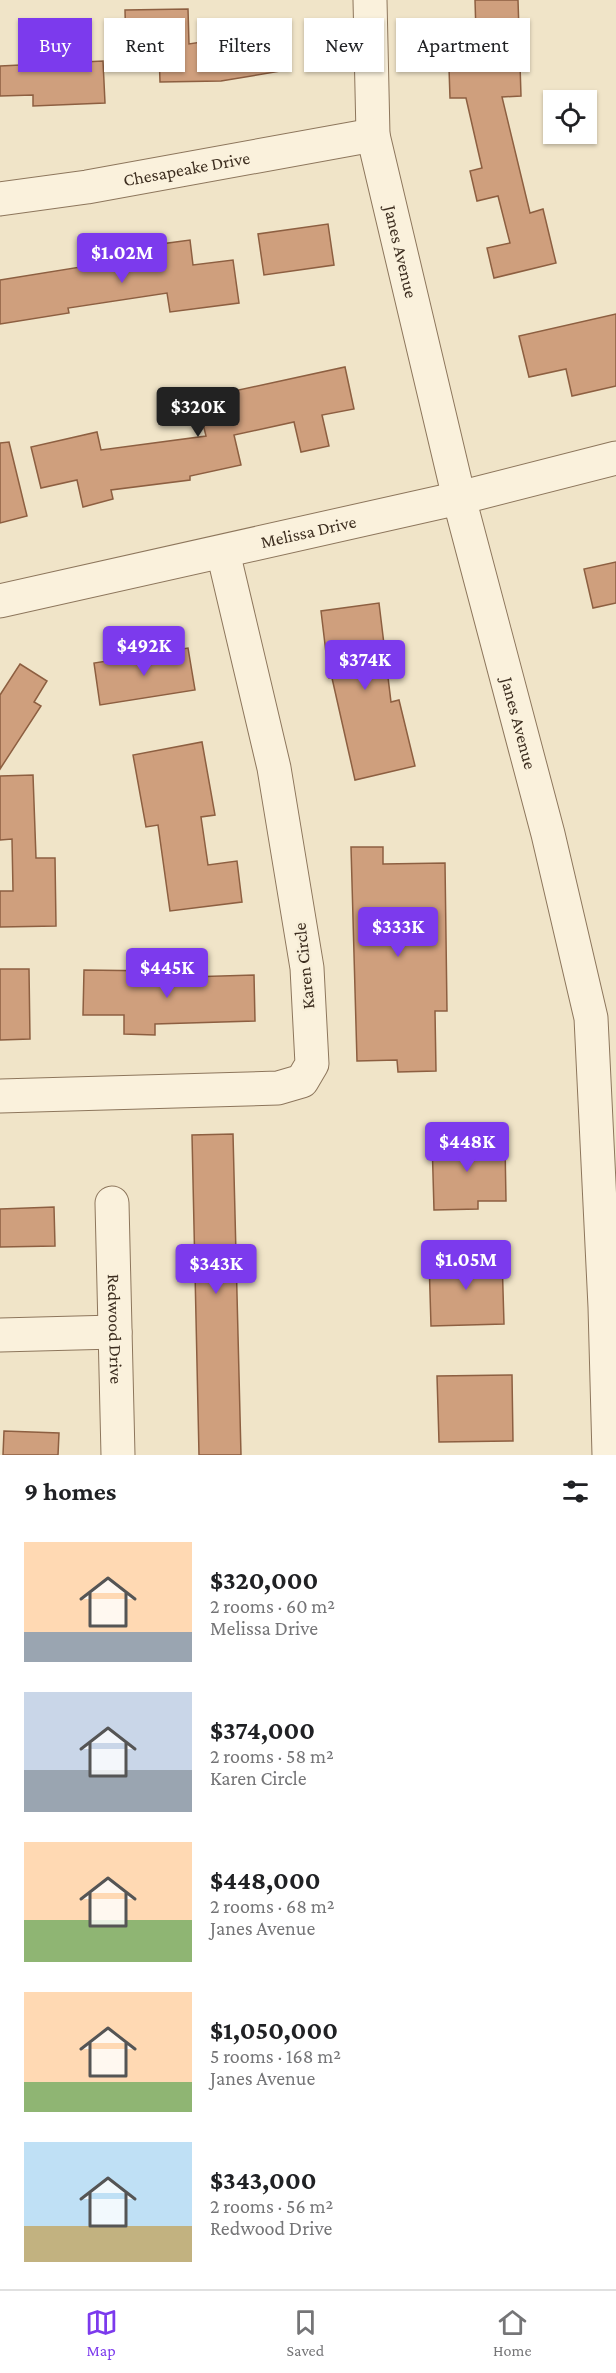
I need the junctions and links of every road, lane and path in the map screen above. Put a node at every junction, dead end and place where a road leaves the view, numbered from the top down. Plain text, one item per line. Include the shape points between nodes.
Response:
1 (370, 0) edge
2 (374, 135) junction
3 (0, 199) edge
4 (616, 458) edge
5 (459, 498) junction
6 (224, 552) junction
7 (0, 601) edge
8 (0, 1096) edge
9 (112, 1203) dead end
10 (611, 1306) edge
11 (115, 1332) junction
12 (0, 1335) edge
13 (118, 1455) edge
14 (609, 1455) edge

1 - 2 street, Janes Avenue
2 - 3 street, Chesapeake Drive
2 - 5 street, Janes Avenue
4 - 5 street, Melissa Drive
5 - 6 street, Melissa Drive
5 - 10 street, Janes Avenue via 548,834 591,1018
6 - 7 street, Melissa Drive
6 - 8 street, Karen Circle via 274,768 307,968 312,1065 302,1081 278,1088
9 - 11 street, Redwood Drive
10 - 14 street, Janes Avenue
11 - 12 street
11 - 13 street, Redwood Drive

